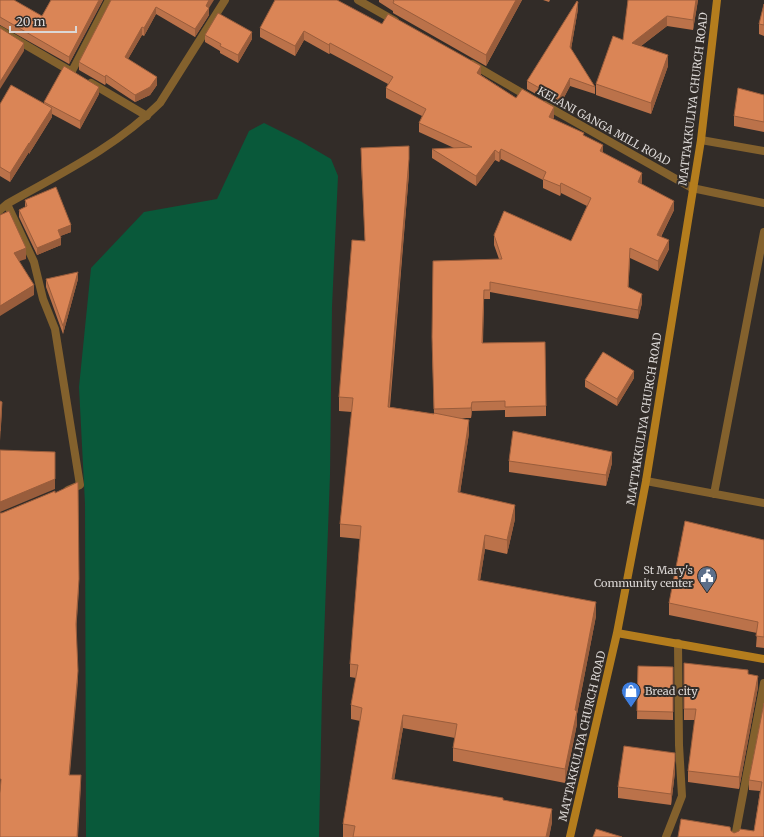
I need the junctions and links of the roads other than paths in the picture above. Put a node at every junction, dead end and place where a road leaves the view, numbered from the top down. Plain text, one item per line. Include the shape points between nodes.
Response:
1 (109, 0) edge
2 (225, 0) edge
3 (358, 0) edge
4 (717, 0) edge
5 (405, 27) edge
6 (0, 30) edge
7 (467, 62) edge
8 (78, 75) junction
9 (147, 116) junction
10 (701, 140) junction
11 (764, 151) edge
12 (692, 188) junction
13 (764, 203) edge
14 (3, 207) edge
15 (764, 232) edge
16 (646, 481) junction
17 (58, 494) edge
18 (714, 494) junction
19 (764, 503) edge
20 (617, 632) junction
21 (678, 643) junction
22 (764, 659) edge
23 (764, 683) edge
24 (570, 837) edge
25 (666, 837) edge
26 (736, 837) edge

1 - 8 street
2 - 9 street via 160,103
3 - 5 street
4 - 10 street, MATTAKKULIYA CHURCH ROAD
6 - 8 street
7 - 12 street, KELANI GANGA MILL ROAD
8 - 9 street
9 - 14 street via 115,141
10 - 11 street
10 - 12 street, MATTAKKULIYA CHURCH ROAD
12 - 13 street, KELANI GANGA MILL ROAD
12 - 16 street, MATTAKKULIYA CHURCH ROAD
14 - 17 street via 34,262 43,299 55,329 80,485
15 - 18 street
16 - 18 street
16 - 20 street, MATTAKKULIYA CHURCH ROAD
18 - 19 street
20 - 21 street
20 - 24 street, MATTAKKULIYA CHURCH ROAD
21 - 22 street
21 - 25 street via 682,796
23 - 26 street

